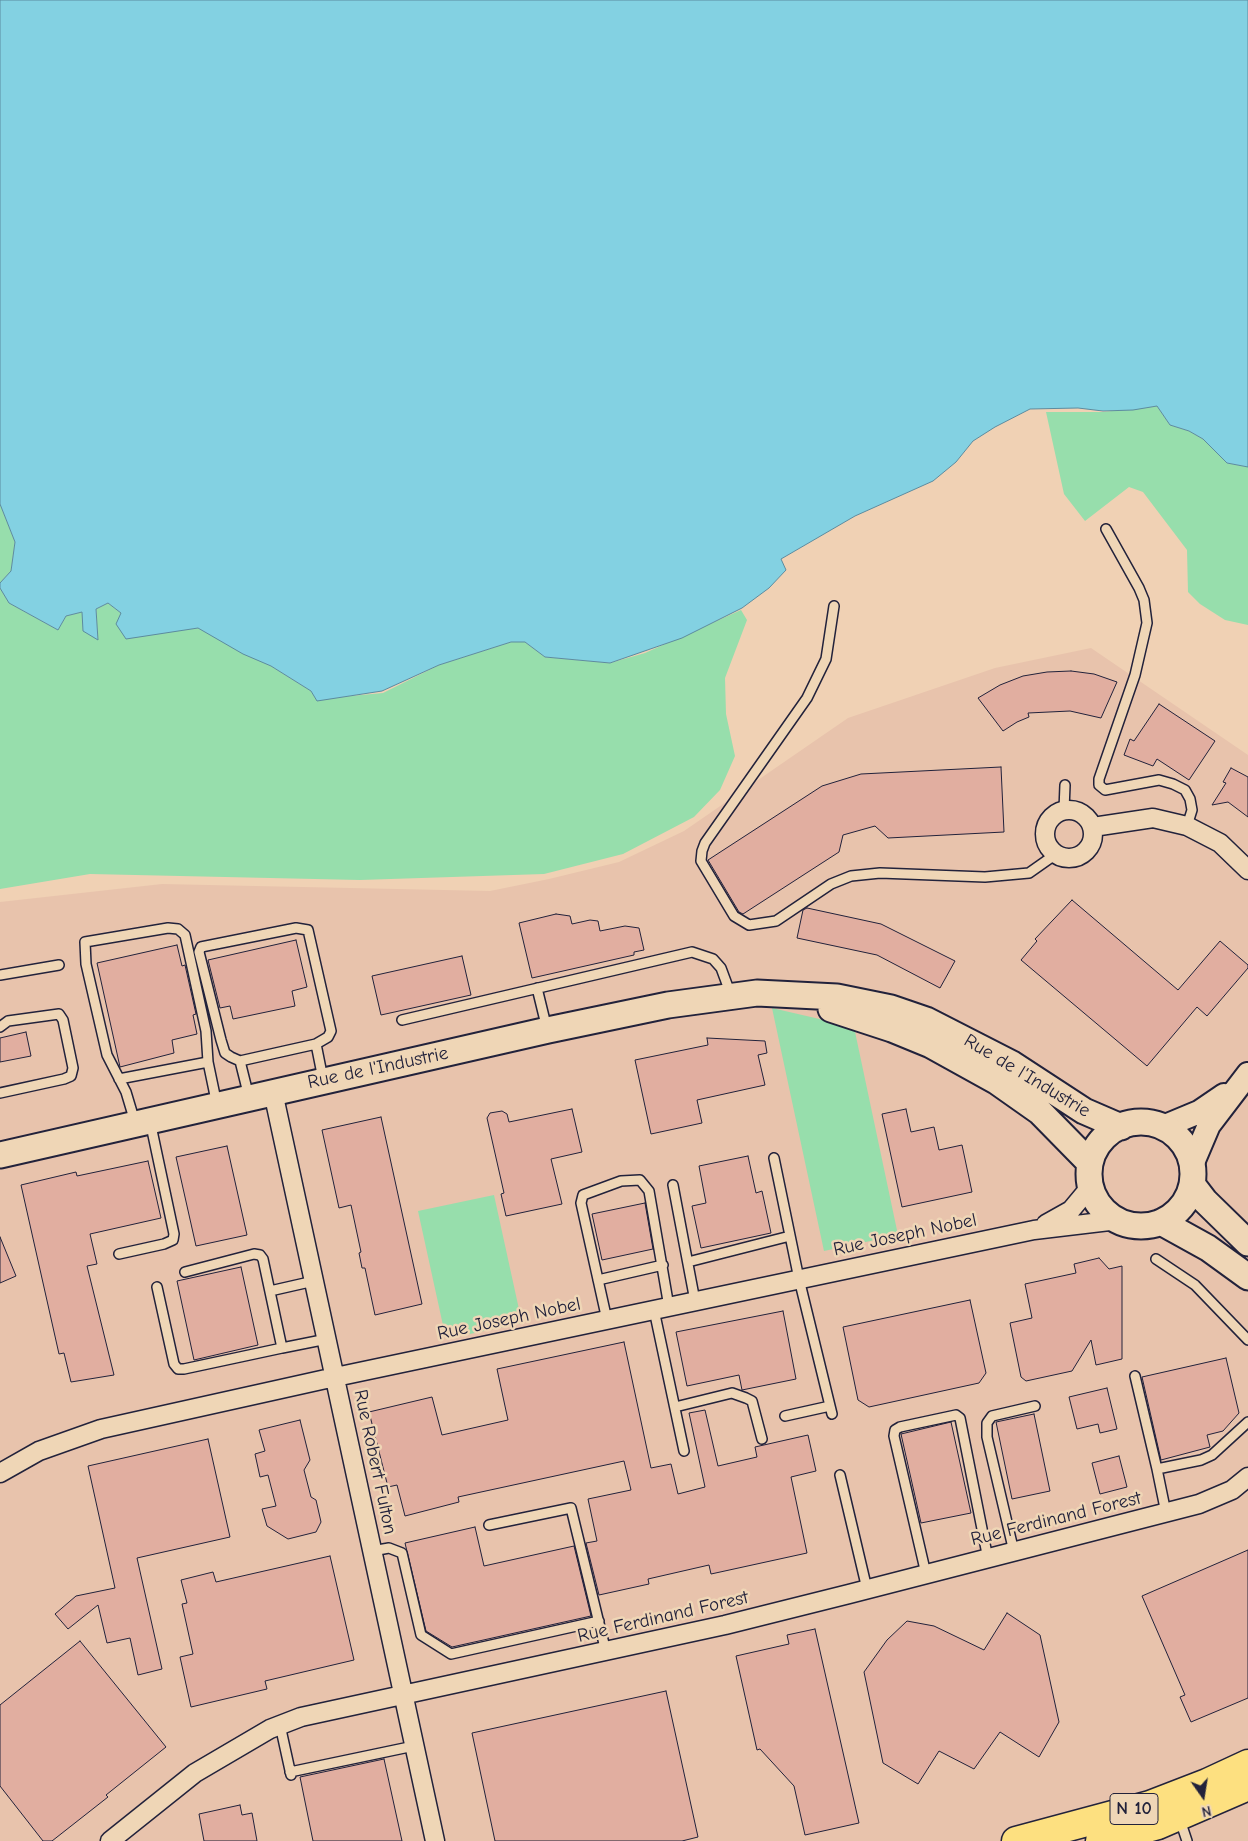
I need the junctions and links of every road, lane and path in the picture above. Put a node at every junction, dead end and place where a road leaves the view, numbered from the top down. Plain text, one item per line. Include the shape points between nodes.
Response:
1 (1106, 529) dead end
2 (834, 606) dead end
3 (1065, 785) dead end
4 (1064, 810) junction
5 (1187, 826) junction
6 (1093, 827) junction
7 (1056, 854) junction
8 (1248, 870) edge
9 (59, 965) dead end
10 (0, 975) edge
11 (537, 988) junction
12 (757, 993) junction
13 (732, 995) junction
14 (402, 1020) dead end
15 (0, 1027) edge
16 (548, 1030) junction
17 (316, 1044) junction
18 (240, 1061) junction
19 (208, 1062) junction
20 (119, 1079) junction
21 (1244, 1079) edge
22 (323, 1080) junction
23 (0, 1093) edge
24 (261, 1095) junction
25 (217, 1105) junction
26 (143, 1123) junction
27 (1121, 1127) junction
28 (1163, 1127) junction
29 (0, 1156) edge
30 (774, 1158) dead end
31 (1091, 1174) junction
32 (1192, 1174) junction
33 (673, 1185) dead end
34 (1118, 1220) junction
35 (1161, 1222) junction
36 (1034, 1230) junction
37 (790, 1236) junction
38 (1248, 1243) edge
39 (119, 1254) dead end
40 (1156, 1259) dead end
41 (688, 1262) junction
42 (663, 1265) junction
43 (185, 1272) dead end
44 (1248, 1277) edge
45 (799, 1279) junction
46 (314, 1280) junction
47 (598, 1280) junction
48 (157, 1287) dead end
49 (270, 1292) junction
50 (695, 1302) junction
51 (662, 1308) junction
52 (607, 1320) junction
53 (328, 1339) junction
54 (1248, 1340) edge
55 (282, 1348) junction
56 (1135, 1376) dead end
57 (336, 1377) junction
58 (1035, 1406) dead end
59 (675, 1408) junction
60 (785, 1416) dead end
61 (1248, 1422) edge
62 (762, 1439) dead end
63 (684, 1451) dead end
64 (1157, 1470) junction
65 (0, 1473) edge
66 (840, 1475) dead end
67 (1248, 1477) edge
68 (1166, 1513) junction
69 (489, 1526) dead end
70 (372, 1551) junction
71 (1014, 1552) junction
72 (988, 1559) junction
73 (926, 1574) junction
74 (868, 1590) junction
75 (598, 1621) junction
76 (606, 1652) junction
77 (403, 1695) junction
78 (280, 1725) junction
79 (414, 1746) junction
80 (1248, 1764) edge
81 (1248, 1786) edge
82 (1171, 1829) edge
83 (110, 1841) edge
84 (435, 1841) edge
85 (1016, 1841) edge
86 (1100, 1841) edge

1 - 5 lane via 1139,588 1144,600 1146,623 1135,675 1099,785 1105,790 1165,780 1184,790 1190,800 1192,810
2 - 7 lane via 826,659 807,698 705,843 702,852 701,861 734,916 749,925 776,921 831,884 851,876 880,873 985,877 1029,873
3 - 4 lane
4 - 6 street via 1071,809 1085,815
4 - 7 street via 1052,817 1045,829 1046,844
5 - 6 street via 1153,818
5 - 8 street via 1220,844
6 - 7 street via 1092,843 1082,855 1066,858
9 - 10 lane
11 - 13 lane via 692,952 713,959 721,968
11 - 14 lane
11 - 16 lane
12 - 13 main road, Rue de l'Industrie
12 - 27 main road, Rue de l'Industrie via 837,996 926,1020 1012,1064 1084,1111
12 - 31 main road, Rue de l'Industrie via 833,1010 931,1045 996,1081 1040,1112
13 - 16 main road, Rue de l'Industrie
15 - 23 lane via 8,1021 58,1014 63,1020 73,1068 71,1076 64,1079
16 - 22 main road, Rue de l'Industrie
17 - 18 lane
17 - 18 lane via 328,1037 331,1031 308,930 296,928 208,944 199,952 221,1040 226,1052
17 - 22 lane
18 - 24 lane
19 - 20 lane
19 - 20 lane via 206,1031 185,935 178,929 168,928 85,942 86,964 107,1055
19 - 25 lane
20 - 26 lane
21 - 28 street via 1199,1112
21 - 32 street via 1209,1125
22 - 24 main road, Rue de l'Industrie
24 - 25 main road, Rue de l'Industrie
24 - 46 street, Rue Robert Fulton
25 - 26 main road, Rue de l'Industrie
26 - 29 main road, Rue de l'Industrie
26 - 39 lane via 173,1240
27 - 28 main road, Rue de l'Industrie via 1142,1122
27 - 31 main road, Rue de l'Industrie via 1104,1138 1095,1150
28 - 32 main road, Rue de l'Industrie via 1188,1151
30 - 37 lane
31 - 34 main road, Rue de l'Industrie via 1099,1204
31 - 36 street, Rue Joseph Nobel via 1064,1216
32 - 35 main road, Rue de l'Industrie via 1187,1198 1180,1208
32 - 38 main road, Rue de l'Industrie via 1205,1201
33 - 41 lane
34 - 35 main road, Rue de l'Industrie via 1138,1226
34 - 36 street, Rue Joseph Nobel
35 - 44 main road via 1208,1248
36 - 45 street, Rue Joseph Nobel
37 - 41 lane
37 - 45 lane
40 - 54 lane via 1195,1285
41 - 50 lane
42 - 47 lane
42 - 47 lane via 649,1191 640,1180 620,1181 583,1195 581,1203
42 - 51 lane
43 - 49 lane via 260,1255
45 - 50 street, Rue Joseph Nobel
45 - 60 lane via 831,1410
46 - 49 lane
46 - 53 street, Rue Robert Fulton
47 - 52 lane
48 - 55 lane via 174,1364 178,1369
49 - 55 lane
50 - 51 street, Rue Joseph Nobel
51 - 52 street, Rue Joseph Nobel
51 - 59 lane
52 - 57 street, Rue Joseph Nobel
53 - 55 lane
53 - 57 street, Rue Robert Fulton
56 - 64 lane
57 - 65 street, Rue Joseph Nobel via 101,1429 39,1451
57 - 70 street, Rue Robert Fulton
58 - 71 lane via 992,1416 987,1423 987,1437
59 - 62 lane via 732,1393 752,1401
59 - 63 lane
61 - 64 lane via 1212,1455
64 - 68 lane
66 - 74 lane
67 - 68 street, Rue Ferdinand Forest via 1219,1497
68 - 71 street, Rue Ferdinand Forest
69 - 75 lane via 571,1508
70 - 75 lane via 389,1548 402,1553 421,1635 451,1654
70 - 77 street, Rue Robert Fulton
71 - 72 street, Rue Ferdinand Forest
72 - 73 street, Rue Ferdinand Forest
72 - 73 lane via 960,1418 956,1415 900,1427 894,1436
73 - 74 street, Rue Ferdinand Forest
74 - 76 street, Rue Ferdinand Forest
75 - 76 lane
76 - 77 street, Rue Ferdinand Forest
77 - 78 street, Rue Ferdinand Forest via 301,1717
77 - 79 street, Rue Robert Fulton
78 - 79 lane via 290,1774
78 - 83 street, Rue Ferdinand Forest via 195,1773
79 - 84 street, Rue Robert Fulton
80 - 85 main road, N 10 via 1150,1805
81 - 82 main road, N 10
82 - 86 main road, N 10

